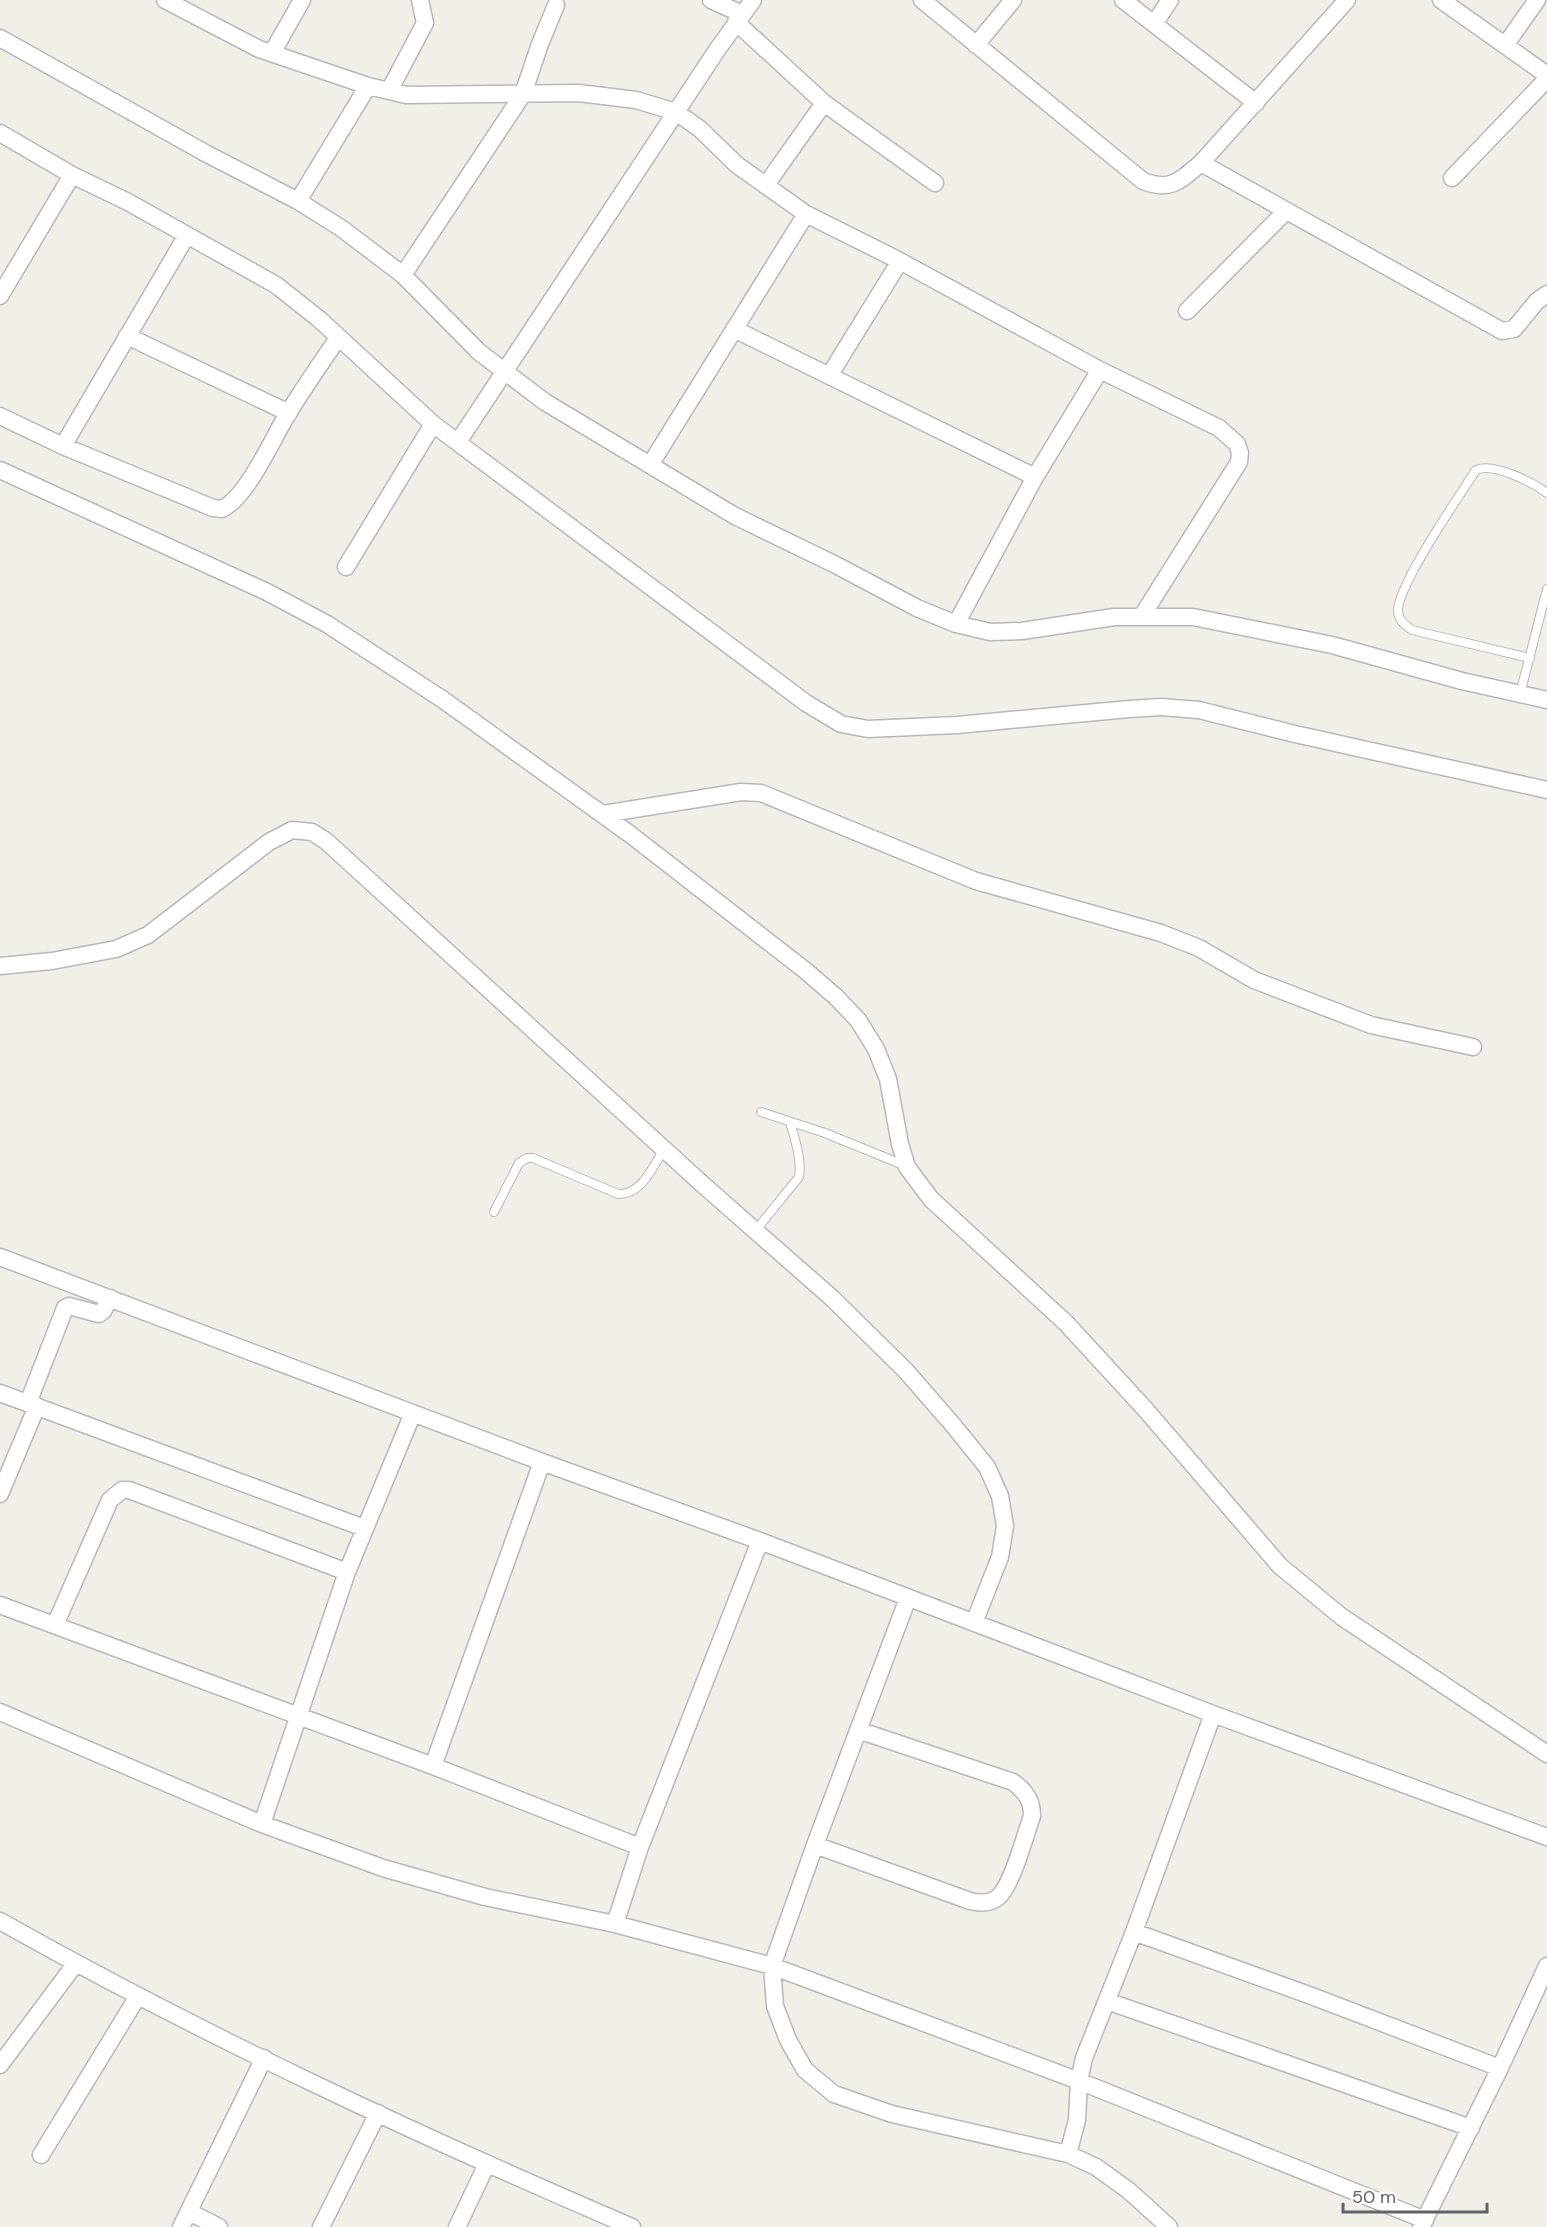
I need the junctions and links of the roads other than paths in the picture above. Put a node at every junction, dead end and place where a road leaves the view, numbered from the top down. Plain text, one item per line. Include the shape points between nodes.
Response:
1 (165, 0) edge
2 (302, 0) edge
3 (420, 0) edge
4 (711, 0) edge
5 (753, 0) edge
6 (922, 0) edge
7 (1013, 0) edge
8 (1123, 0) edge
9 (1170, 0) edge
10 (1347, 0) edge
11 (1441, 0) edge
12 (1537, 0) edge
13 (556, 5) dead end
14 (739, 18) junction
15 (1154, 24) junction
16 (0, 38) edge
17 (1506, 44) junction
18 (976, 45) junction
19 (272, 53) junction
20 (1547, 77) edge
21 (368, 86) junction
22 (389, 91) junction
23 (523, 94) junction
24 (1256, 103) junction
25 (824, 104) junction
26 (676, 112) junction
27 (0, 134) edge
28 (1201, 163) junction
29 (72, 175) junction
30 (1452, 178) dead end
31 (935, 183) dead end
32 (766, 185) junction
33 (298, 201) junction
34 (1286, 211) junction
35 (806, 214) junction
36 (187, 235) junction
37 (900, 261) junction
38 (403, 275) junction
39 (1547, 294) edge
40 (0, 296) edge
41 (1187, 311) dead end
42 (734, 329) junction
43 (127, 336) junction
44 (338, 338) junction
45 (1100, 370) junction
46 (504, 373) junction
47 (829, 376) junction
48 (289, 413) junction
49 (0, 416) edge
50 (433, 424) junction
51 (458, 442) junction
52 (63, 446) junction
53 (650, 465) junction
54 (0, 470) edge
55 (1035, 477) junction
56 (1547, 493) edge
57 (346, 567) dead end
58 (1547, 589) edge
59 (1142, 616) junction
60 (956, 624) junction
61 (1530, 658) junction
62 (1520, 694) junction
63 (1547, 700) edge
64 (1547, 790) edge
65 (603, 814) junction
66 (0, 966) edge
67 (1473, 1047) dead end
68 (761, 1112) dead end
69 (790, 1122) junction
70 (664, 1148) junction
71 (907, 1167) junction
72 (494, 1212) dead end
73 (756, 1230) junction
74 (0, 1257) edge
75 (110, 1298) junction
76 (0, 1393) edge
77 (33, 1404) junction
78 (413, 1413) junction
79 (542, 1462) junction
80 (0, 1494) edge
81 (364, 1528) junction
82 (760, 1541) junction
83 (347, 1572) junction
84 (908, 1598) junction
85 (0, 1605) edge
86 (974, 1623) junction
87 (55, 1625) junction
88 (0, 1712) edge
89 (1213, 1714) junction
90 (297, 1716) junction
91 (858, 1730) junction
92 (1547, 1754) edge
93 (433, 1766) junction
94 (262, 1824) junction
95 (1547, 1837) edge
96 (815, 1845) junction
97 (640, 1847) junction
98 (0, 1921) edge
99 (615, 1924) junction
100 (1134, 1932) junction
101 (76, 1963) junction
102 (772, 1966) junction
103 (1547, 1966) edge
104 (1541, 1993) edge
105 (138, 1996) junction
106 (1107, 2001) junction
107 (264, 2058) junction
108 (0, 2065) edge
109 (1500, 2068) junction
110 (1079, 2080) junction
111 (378, 2113) junction
112 (1471, 2128) junction
113 (1068, 2154) junction
114 (41, 2155) dead end
115 (487, 2164) junction
116 (189, 2212) junction
117 (1423, 2224) edge
118 (181, 2227) edge
119 (219, 2227) edge
120 (321, 2227) edge
121 (457, 2227) edge
122 (632, 2227) edge
123 (1169, 2227) edge

1 - 19 street
2 - 19 street
3 - 22 street via 425,23
4 - 14 street
5 - 14 street
6 - 18 street
7 - 18 street
8 - 15 street
9 - 15 street
10 - 24 street
11 - 17 street
12 - 17 street
13 - 23 street
14 - 25 street
14 - 26 street
15 - 24 street
16 - 33 street
17 - 20 street
18 - 28 street via 1143,181 1155,186 1173,184
19 - 21 street
20 - 30 street
21 - 22 street
21 - 33 street
22 - 23 street
23 - 26 street via 579,93 636,100
23 - 38 street
24 - 28 street
25 - 31 street
25 - 32 street
26 - 32 street
26 - 46 street
27 - 29 street
28 - 34 street
29 - 36 street
29 - 40 street
32 - 35 street
33 - 38 street
34 - 39 street via 1502,331 1514,329
34 - 41 street
35 - 37 street
35 - 42 street
36 - 43 street
36 - 44 street via 276,285
37 - 45 street
37 - 47 street
38 - 46 street
42 - 47 street
42 - 53 street
43 - 48 street
43 - 52 street
44 - 48 street
44 - 50 street
45 - 55 street
45 - 59 street via 1219,428 1237,444 1240,453 1239,462
46 - 51 street
46 - 53 street
47 - 55 street
48 - 52 street via 235,501 222,509
49 - 52 street
50 - 51 street
50 - 57 street
51 - 64 street via 806,703 841,724 868,729 1161,707 1199,710
53 - 60 street via 735,516
54 - 65 street via 267,592 327,624 442,699
55 - 60 street
56 - 61 lane via 1497,469 1476,471 1413,569 1398,609 1401,621 1412,630
58 - 61 lane
59 - 60 street via 990,632
59 - 62 street via 1193,617 1320,642
61 - 62 lane
62 - 63 street
65 - 67 street via 741,792 762,793 976,881 1161,933 1199,948 1254,980 1371,1024
65 - 71 street via 806,971 858,1020 888,1079
66 - 70 street via 116,949 148,935 269,842 292,830 312,832 356,867
68 - 69 lane
69 - 71 lane
69 - 73 lane via 801,1169 799,1177
70 - 72 lane via 640,1185 627,1194 618,1194 527,1158 519,1163
70 - 73 street
71 - 92 street via 931,1199 1066,1323 1280,1566 1342,1617
73 - 86 street via 906,1371 987,1467 1000,1496 1005,1526 1000,1557
74 - 75 street
75 - 77 street via 99,1314 73,1306 65,1308
75 - 78 street
76 - 77 street
77 - 80 street
77 - 81 street
78 - 79 street
78 - 81 street
79 - 82 street
79 - 93 street
81 - 83 street
82 - 84 street
82 - 97 street
83 - 87 street via 122,1490 110,1500
83 - 90 street
84 - 86 street
84 - 91 street
85 - 87 street
86 - 89 street
87 - 90 street
88 - 94 street
89 - 95 street
89 - 100 street
90 - 93 street
90 - 94 street
91 - 96 street
91 - 96 street via 1013,1782 1024,1790 1032,1804 1032,1816 1006,1889 996,1899 970,1901
93 - 97 street
94 - 99 street via 383,1868 485,1897
96 - 102 street
97 - 99 street
98 - 101 street
99 - 102 street
100 - 106 street
100 - 109 street
101 - 105 street
101 - 108 street
102 - 110 street
102 - 113 street via 776,2006 788,2040 805,2070 834,2094 891,2114
103 - 104 street
104 - 109 street
105 - 107 street
105 - 114 street
106 - 110 street
106 - 112 street
107 - 111 street
107 - 116 street
109 - 112 street
110 - 113 street via 1077,2120
110 - 117 street
111 - 115 street
111 - 120 street
112 - 117 street
113 - 123 street via 1096,2167 1128,2190
115 - 121 street
115 - 122 street
116 - 118 street
116 - 119 street

